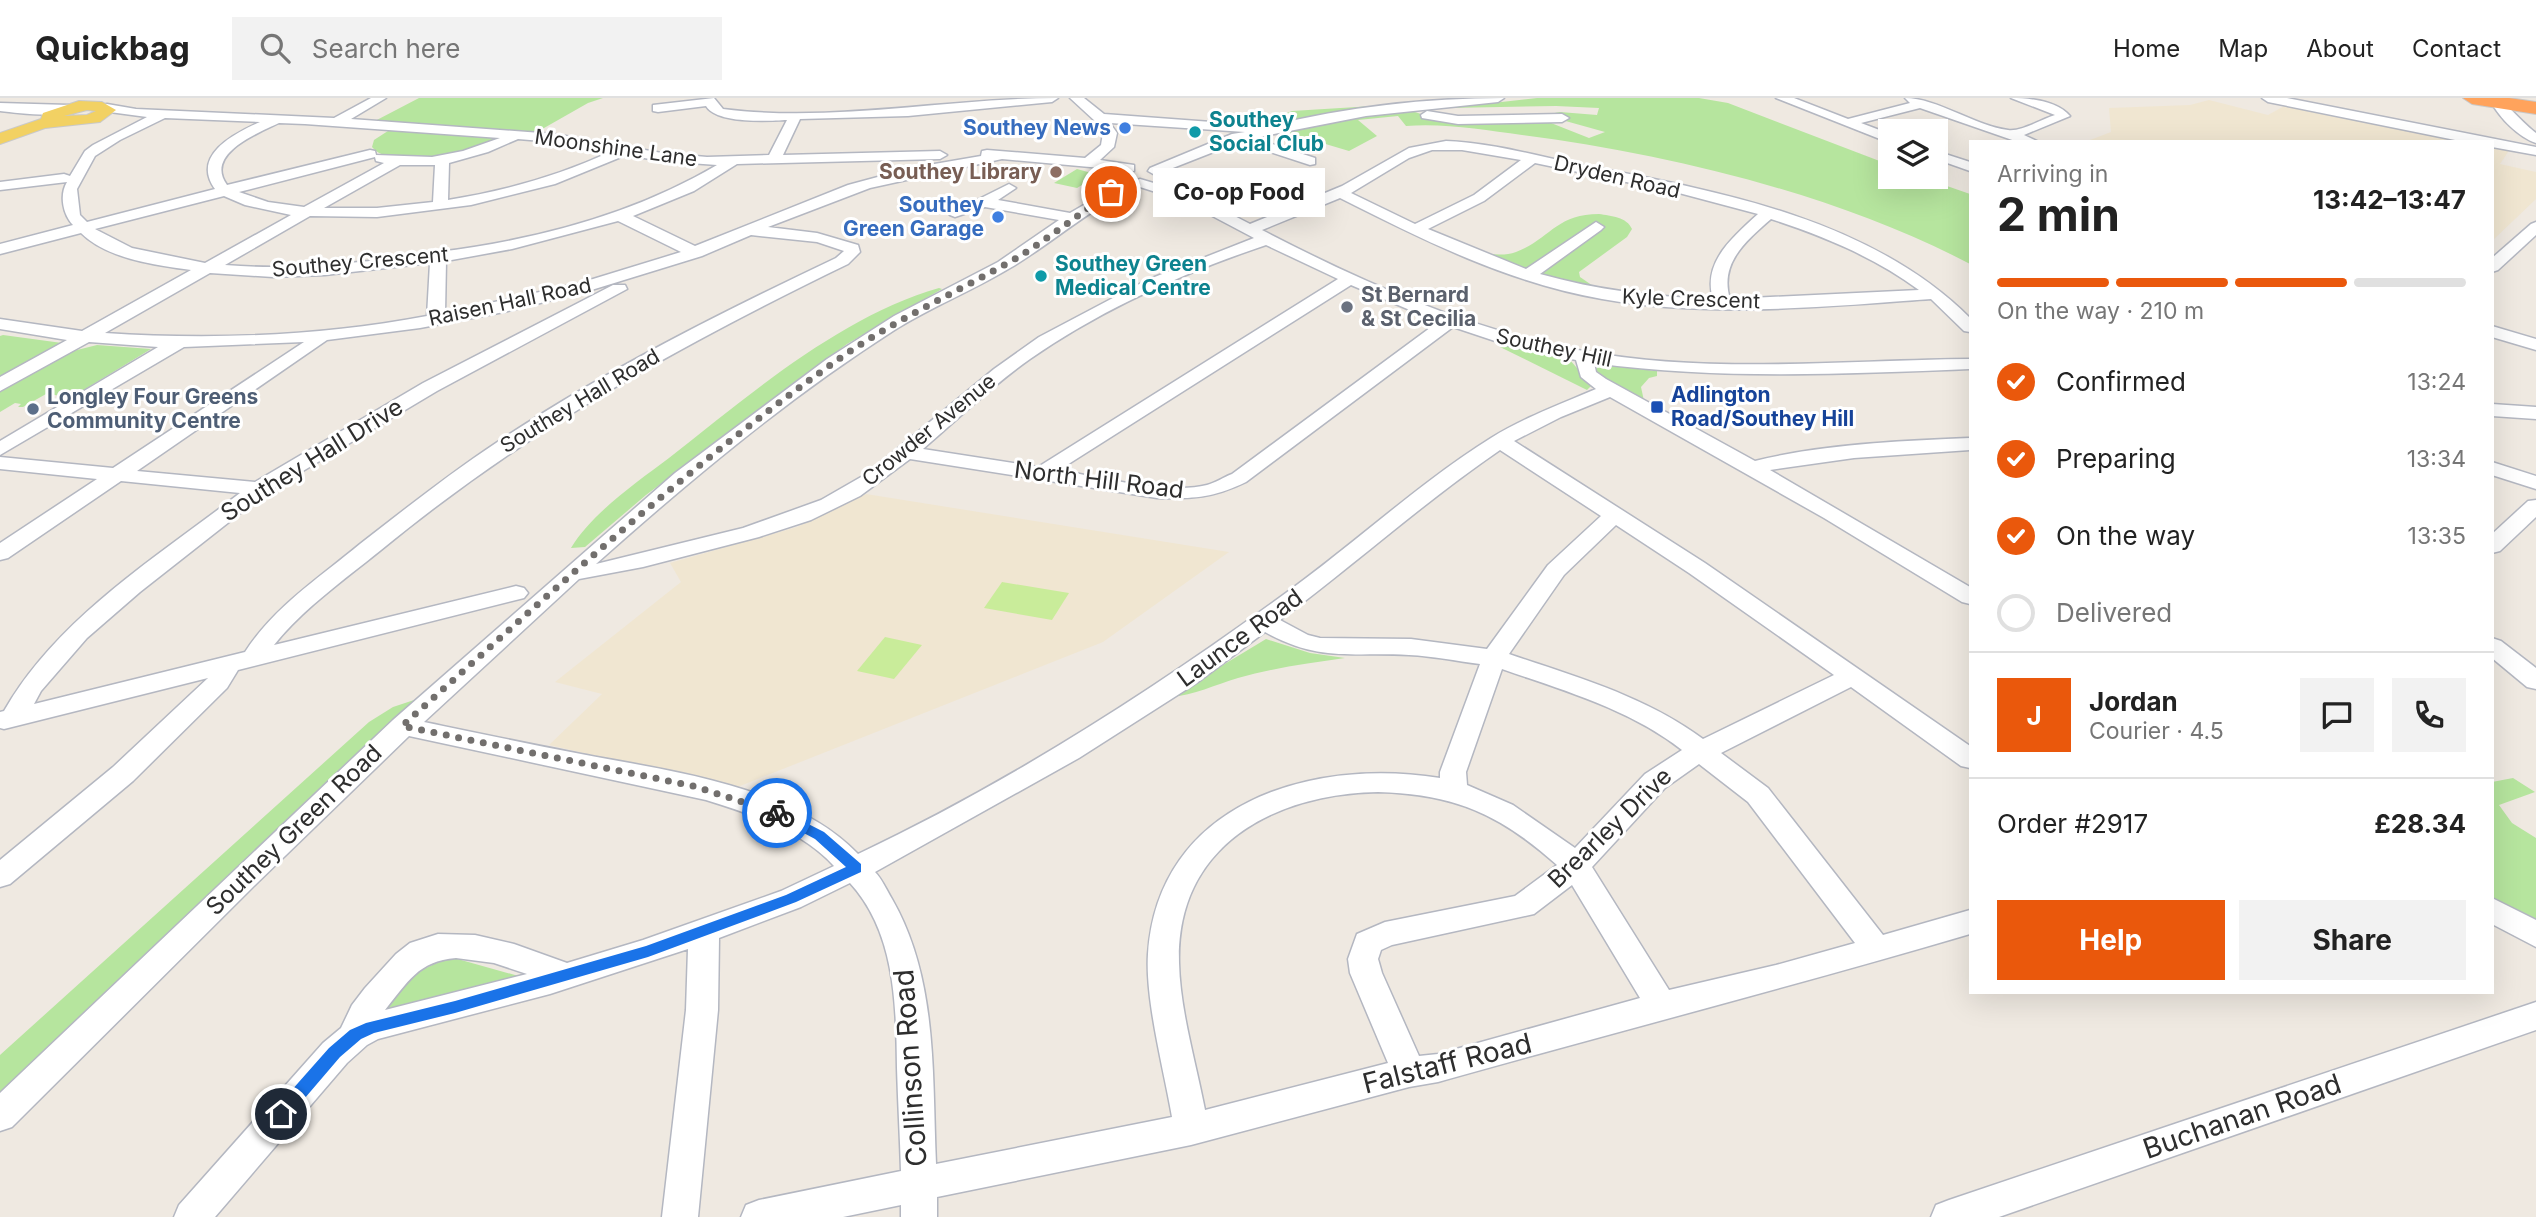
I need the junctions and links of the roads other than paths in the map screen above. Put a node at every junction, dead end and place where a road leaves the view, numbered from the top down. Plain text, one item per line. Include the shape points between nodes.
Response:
1 (380, 98) edge
2 (1052, 98) edge
3 (1096, 98) edge
4 (1374, 98) edge
5 (1498, 98) edge
6 (1782, 98) edge
7 (2017, 98) edge
8 (2268, 98) edge
9 (2472, 98) edge
10 (1078, 99) edge
11 (709, 100) edge
12 (1916, 101) edge
13 (107, 103) edge
14 (2536, 106) edge
15 (0, 107) edge
16 (1414, 107) junction
17 (2507, 107) edge
18 (658, 108) dead end
19 (1392, 109) junction
20 (31, 110) junction
21 (136, 113) junction
22 (164, 114) junction
23 (67, 116) junction
24 (795, 116) junction
25 (277, 118) junction
26 (1100, 118) junction
27 (1562, 118) dead end
28 (2536, 118) edge
29 (336, 122) junction
30 (1847, 123) junction
31 (388, 126) junction
32 (1259, 131) junction
33 (518, 135) junction
34 (1878, 135) edge
35 (2011, 135) junction
36 (1237, 137) junction
37 (0, 139) edge
38 (2536, 139) edge
39 (2026, 140) edge
40 (2476, 140) edge
41 (2494, 143) edge
42 (1275, 149) junction
43 (625, 150) junction
44 (2536, 150) edge
45 (1301, 151) dead end
46 (370, 154) junction
47 (1001, 155) junction
48 (1260, 155) dead end
49 (443, 159) junction
50 (1532, 159) junction
51 (1948, 159) edge
52 (774, 160) junction
53 (1175, 160) junction
54 (397, 161) junction
55 (733, 161) junction
56 (1092, 164) junction
57 (1132, 167) junction
58 (1969, 167) edge
59 (1156, 172) junction
60 (64, 178) junction
61 (1113, 184) junction
62 (1138, 184) junction
63 (0, 186) edge
64 (1009, 188) dead end
65 (1168, 189) junction
66 (225, 191) junction
67 (1339, 192) junction
68 (984, 202) junction
69 (440, 206) junction
70 (307, 212) junction
71 (956, 212) dead end
72 (1767, 214) junction
73 (618, 215) junction
74 (1075, 218) junction
75 (1596, 227) dead end
76 (2536, 227) edge
77 (1416, 229) junction
78 (70, 230) junction
79 (751, 230) junction
80 (1249, 230) junction
81 (1267, 239) junction
82 (0, 249) edge
83 (696, 253) junction
84 (439, 257) junction
85 (2494, 265) edge
86 (205, 269) junction
87 (1528, 275) junction
88 (1350, 278) junction
89 (597, 291) junction
90 (1936, 294) junction
91 (1722, 302) junction
92 (436, 319) junction
93 (1451, 321) junction
94 (2, 326) edge
95 (1969, 326) edge
96 (2494, 332) edge
97 (323, 334) junction
98 (86, 337) junction
99 (180, 341) junction
100 (2536, 345) edge
101 (1585, 358) junction
102 (1969, 364) edge
103 (0, 385) edge
104 (1611, 390) junction
105 (2494, 410) edge
106 (2536, 413) edge
107 (1500, 441) junction
108 (1969, 444) edge
109 (0, 449) edge
110 (904, 452) junction
111 (0, 463) edge
112 (1753, 468) junction
113 (2494, 469) edge
114 (1043, 474) junction
115 (117, 475) junction
116 (2536, 483) edge
117 (259, 489) junction
118 (2536, 506) edge
119 (1616, 514) junction
120 (2494, 544) edge
121 (0, 553) edge
122 (573, 572) junction
123 (516, 593) dead end
124 (1969, 596) edge
125 (1265, 622) junction
126 (2494, 648) edge
127 (1494, 658) junction
128 (242, 660) junction
129 (1853, 676) junction
130 (2535, 680) edge
131 (6, 720) edge
132 (402, 726) junction
133 (1702, 750) junction
134 (1969, 758) edge
135 (1454, 790) junction
136 (1576, 866) junction
137 (856, 868) junction
138 (0, 876) edge
139 (2494, 911) edge
140 (1969, 922) edge
141 (704, 931) junction
142 (2536, 936) edge
143 (1877, 949) junction
144 (566, 976) junction
145 (1661, 1005) junction
146 (2536, 1016) edge
147 (355, 1035) junction
148 (1409, 1072) junction
149 (0, 1116) edge
150 (1191, 1129) junction
151 (919, 1201) edge
152 (192, 1217) edge
153 (680, 1217) edge
154 (759, 1217) edge
155 (1949, 1217) edge

1 - 29 street
2 - 24 street via 908,112
3 - 10 street
4 - 19 street
5 - 16 street
6 - 30 street
7 - 35 street via 2064,116
8 - 40 street
9 - 17 highway
10 - 26 street
11 - 18 street
11 - 24 street via 713,108 731,115
12 - 30 street
12 - 35 street
13 - 21 street, Moonshine Lane
13 - 23 main road via 103,115
14 - 17 highway
15 - 20 street
16 - 19 street
16 - 27 street via 1448,119
17 - 28 street
17 - 38 street
19 - 32 street via 1321,117
20 - 23 street
20 - 23 street, Moonshine Lane
21 - 22 street, Moonshine Lane
21 - 23 street, Moonshine Lane
22 - 25 street, Moonshine Lane
22 - 60 street via 91,153
23 - 37 main road
24 - 52 street
25 - 29 street, Moonshine Lane
25 - 66 street via 234,143 218,160 214,176
26 - 32 street
26 - 56 street via 1110,140
29 - 31 street, Moonshine Lane
30 - 34 street
31 - 33 street, Moonshine Lane
31 - 46 street via 365,143
32 - 36 street
33 - 43 street, Moonshine Lane
33 - 49 street via 490,148
35 - 39 street
36 - 42 street
36 - 53 street
41 - 44 street
42 - 45 street
42 - 48 street
43 - 55 street, Moonshine Lane
43 - 69 street via 536,186
46 - 54 street
46 - 66 street
47 - 52 street, Moonshine Lane
47 - 56 street, Moonshine Lane
47 - 79 street via 865,184
49 - 54 street
49 - 69 street
50 - 67 street, Dryden Road via 1454,145 1429,146
50 - 72 street, Dryden Road
50 - 77 street via 1479,198
51 - 58 street
52 - 55 street, Moonshine Lane
53 - 57 street
53 - 59 street
54 - 70 street
55 - 73 street, Southey Crescent via 682,190
56 - 57 street, Moonshine Lane
56 - 61 street
57 - 59 street
57 - 61 street via 1113,173
59 - 62 street, Southey Green Road via 1152,181
59 - 65 street, Southey Hill
60 - 63 street
60 - 78 street via 57,207
61 - 62 street, Southey Green Road
61 - 74 street, Southey Green Road
62 - 65 street, Southey Hill
64 - 68 street
65 - 80 street, Southey Hill
66 - 70 street via 253,203
66 - 78 street
67 - 77 street, Kyle Crescent
67 - 80 street, Dryden Road
68 - 71 street
68 - 74 street
69 - 70 street
70 - 86 street
72 - 90 street, Dryden Road via 1856,246
72 - 91 street via 1735,243 1721,265 1717,292
73 - 83 street
73 - 84 street, Southey Crescent
74 - 122 street, Southey Green Road via 1018,257 908,315 836,361 708,458
75 - 87 street
76 - 85 street
77 - 87 street, Kyle Crescent
78 - 82 street
78 - 86 street, Southey Crescent via 90,244 123,255
79 - 83 street
79 - 128 street, Southey Hall Road via 847,245 852,252 636,366 505,446 310,597
80 - 81 street, Southey Hill
81 - 88 street, Southey Hill
81 - 110 street, Crowder Avenue via 1188,267 1079,321 1011,365
83 - 89 street, Southey Hall Drive
84 - 86 street, Southey Crescent via 314,270
84 - 92 street
86 - 98 street
87 - 91 street, Kyle Crescent via 1620,297
88 - 93 street, Southey Hill
88 - 114 street
89 - 92 street, Raisen Hall Road
89 - 117 street, Southey Hall Drive
90 - 91 street, Kyle Crescent
90 - 95 street, Dryden Road
92 - 97 street, Raisen Hall Road
93 - 101 street, Southey Hill via 1502,339
93 - 114 street, North Hill Road via 1251,470 1220,487 1180,494
94 - 98 street, Raisen Hall Road
96 - 100 street
97 - 99 street, Raisen Hall Road
97 - 115 street
98 - 99 street, Raisen Hall Road
98 - 103 street
99 - 109 street
101 - 102 street, Southey Hill via 1734,371
101 - 104 street via 1589,377
104 - 107 street, Launce Road
104 - 112 street
105 - 106 street
107 - 119 street
107 - 125 street, Launce Road via 1451,474
108 - 112 street via 1854,452
110 - 114 street, North Hill Road
110 - 122 street, Crowder Avenue via 855,490 802,515 604,570
111 - 115 street
112 - 124 street
113 - 116 street
115 - 117 street
115 - 121 street
117 - 131 street, Southey Hall Drive via 79,633
118 - 120 street
119 - 127 street via 1556,570
119 - 129 street
122 - 132 street, Southey Green Road
123 - 128 street
125 - 127 street via 1320,646 1411,647
125 - 137 street, Launce Road via 1129,716
126 - 130 street
127 - 133 street via 1616,700 1668,726
127 - 135 street via 1453,772
128 - 131 street
128 - 138 street, Southey Hall Road via 123,774
129 - 133 street, Brearley Drive
129 - 134 street
132 - 137 street, Collinson Road via 726,795 796,822 819,835
132 - 149 street, Southey Green Road
133 - 136 street, Brearley Drive via 1656,781
133 - 143 street via 1758,795
135 - 136 street via 1501,812
135 - 150 street via 1380,783 1336,785 1290,796 1220,833 1194,858 1177,888 1163,961
136 - 145 street
136 - 148 street, Brearley Drive via 1523,906 1385,934 1368,943 1363,959 1366,973
137 - 141 street, Launce Road via 791,899
137 - 151 street, Collinson Road via 892,924 910,985
139 - 142 street
140 - 143 street, Falstaff Road
141 - 144 street, Launce Road
141 - 153 street via 702,1010
143 - 145 street, Falstaff Road
144 - 147 street, Launce Road
144 - 147 street via 504,953 462,946 432,948 410,959 366,1009
145 - 148 street, Falstaff Road
146 - 155 street, Buchanan Road
147 - 152 street
148 - 150 street, Falstaff Road
150 - 151 street, Falstaff Road
151 - 154 street, Falstaff Road

